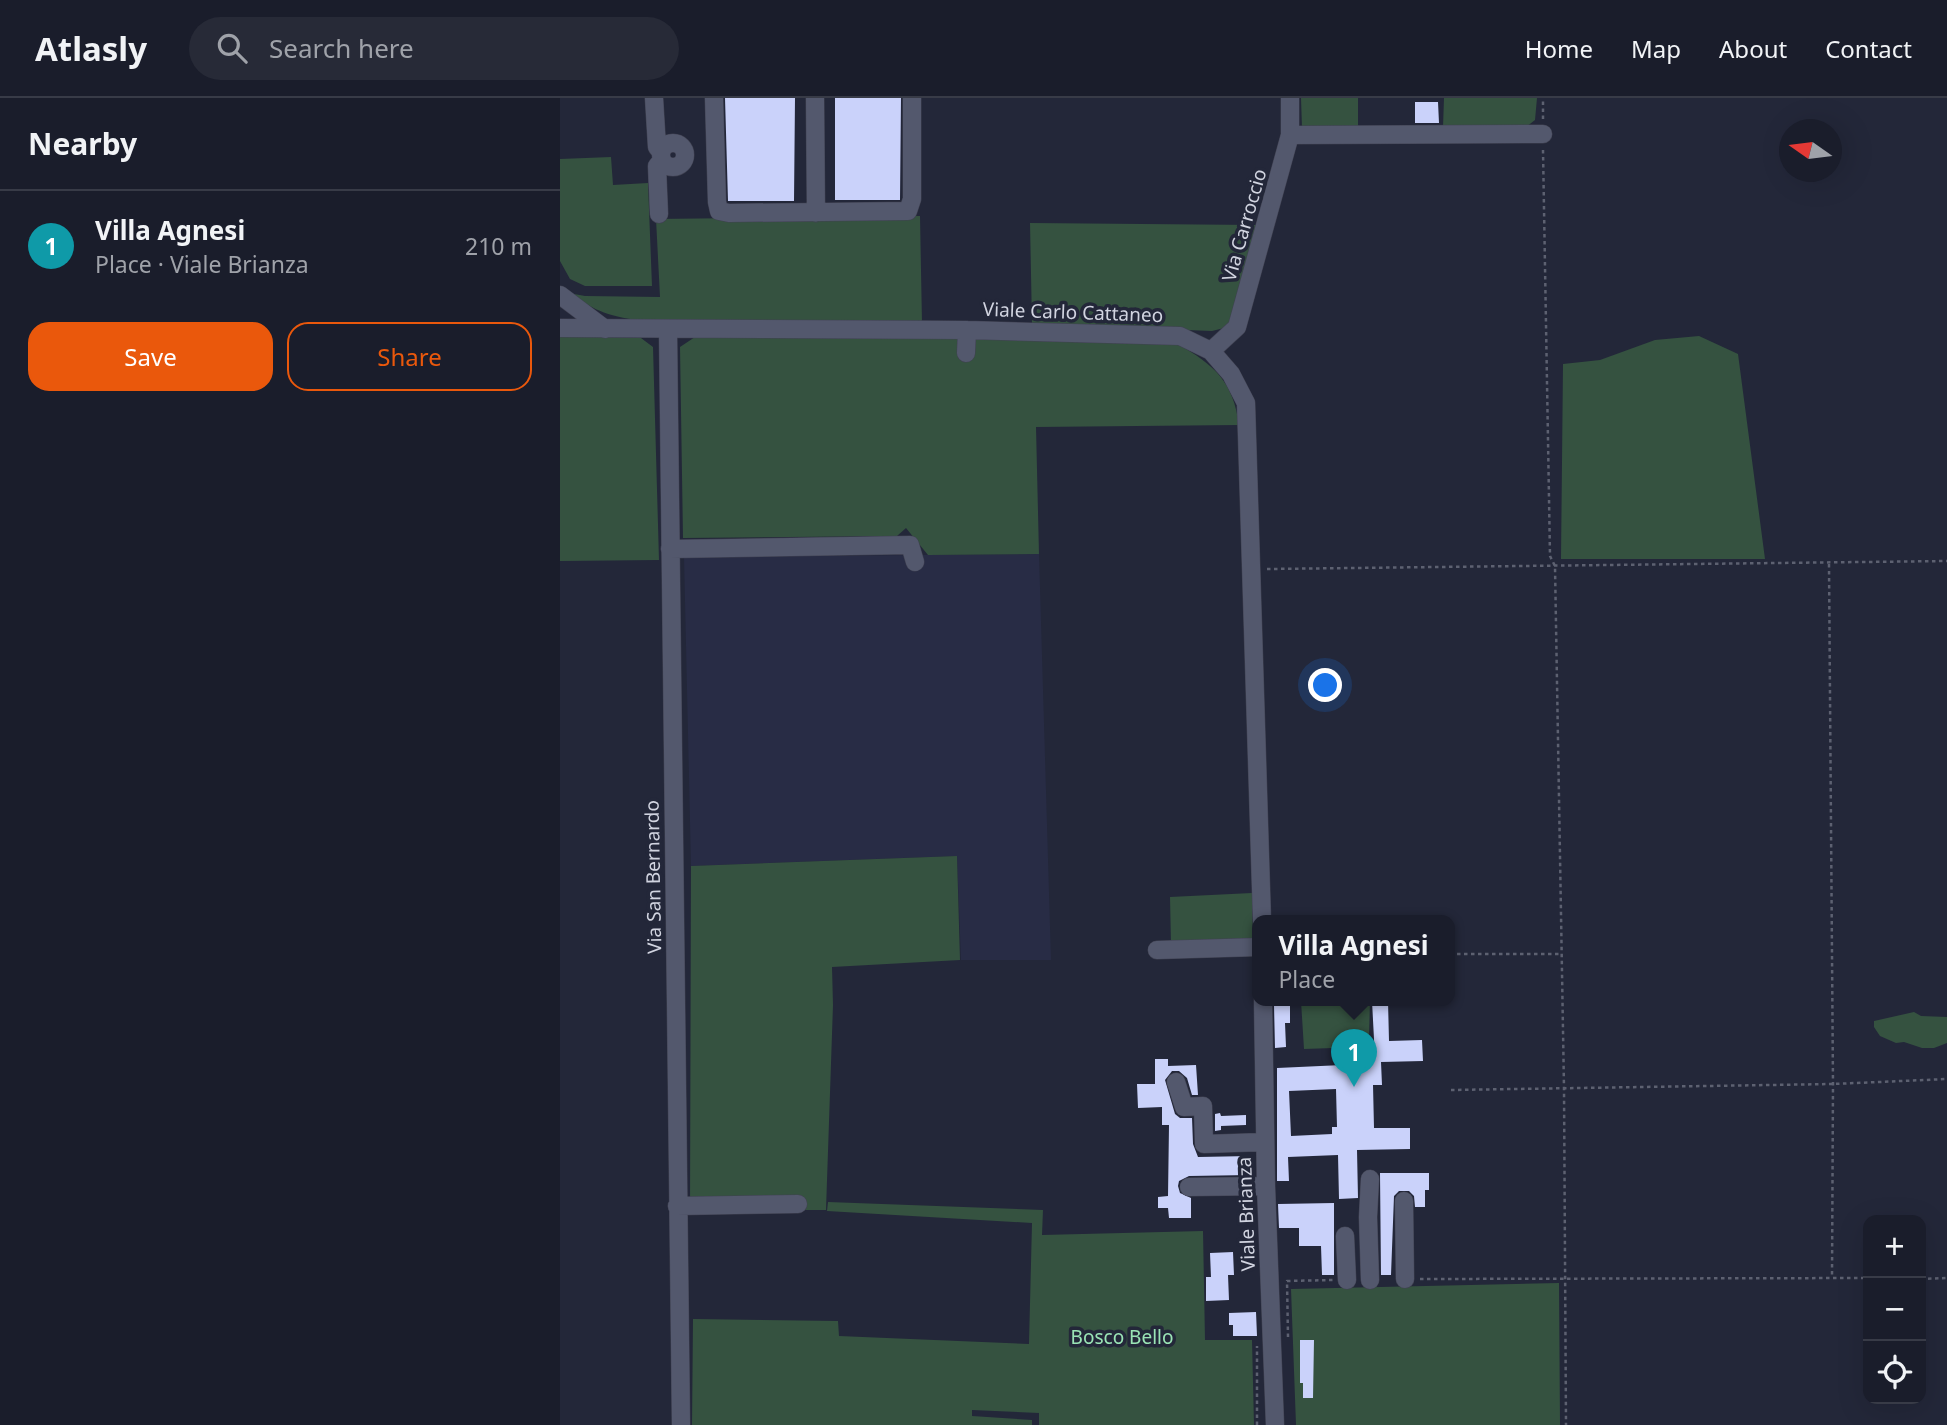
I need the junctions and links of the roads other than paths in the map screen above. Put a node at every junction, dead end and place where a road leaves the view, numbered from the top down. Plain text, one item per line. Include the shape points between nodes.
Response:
1 (654, 98) edge
2 (714, 98) edge
3 (815, 98) edge
4 (912, 98) edge
5 (1290, 98) edge
6 (1543, 134) road end
7 (1290, 135) junction
8 (816, 213) junction
9 (659, 214) dead end
10 (560, 295) edge
11 (560, 328) edge
12 (606, 329) junction
13 (668, 329) junction
14 (967, 330) junction
15 (1211, 351) junction
16 (966, 353) dead end
17 (670, 548) junction
18 (915, 562) dead end
19 (1262, 915) edge
20 (1252, 947) edge
21 (1157, 950) dead end
22 (1263, 1006) edge
23 (1176, 1082) dead end
24 (1264, 1142) junction
25 (1370, 1179) dead end
26 (1266, 1186) junction
27 (1189, 1187) dead end
28 (1404, 1200) dead end
29 (798, 1204) dead end
30 (677, 1206) junction
31 (1345, 1236) dead end
32 (1405, 1279) road end
33 (1347, 1280) road end
34 (1370, 1280) dead end
35 (681, 1425) edge
36 (1275, 1425) edge

1 - 9 street via 657,147 662,156 657,166
2 - 8 street via 719,211
3 - 8 street
4 - 8 street via 912,199 908,211
5 - 7 street, Via Carroccio
6 - 7 street
7 - 15 street, Via Carroccio via 1237,327
10 - 12 street
11 - 12 street, Viale Carlo Cattaneo
12 - 13 street, Viale Carlo Cattaneo
13 - 14 street, Viale Carlo Cattaneo
13 - 17 street, Via San Bernardo
14 - 15 street, Viale Carlo Cattaneo via 1180,336
14 - 16 street
15 - 19 street, Viale Carlo Cattaneo via 1247,403
17 - 18 street via 910,545
17 - 30 street, Via San Bernardo
20 - 21 street
22 - 24 street, Viale Brianza
23 - 24 street via 1184,1107 1203,1106 1204,1144
24 - 26 street, Viale Brianza
25 - 34 street
26 - 27 street
26 - 36 street, Viale Brianza
28 - 32 street
29 - 30 street
30 - 35 street, Via San Bernardo
31 - 33 street

